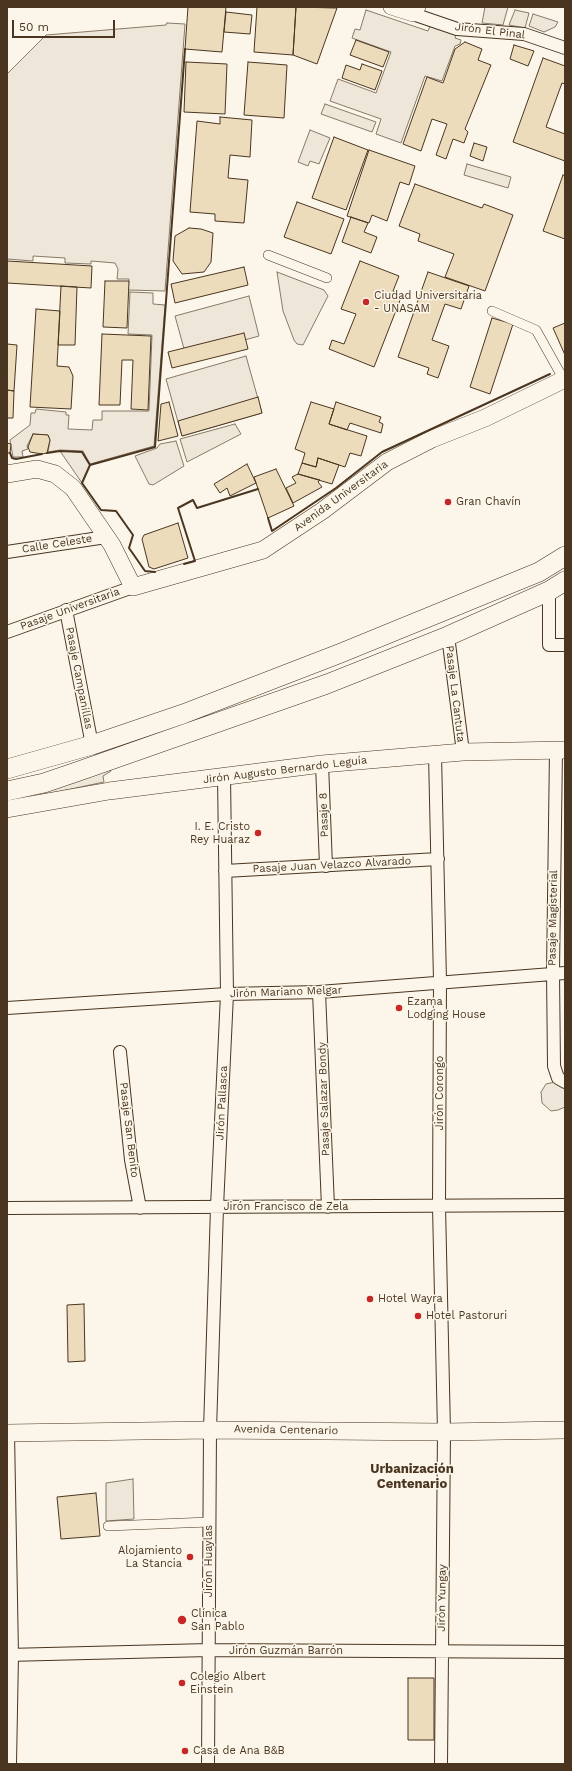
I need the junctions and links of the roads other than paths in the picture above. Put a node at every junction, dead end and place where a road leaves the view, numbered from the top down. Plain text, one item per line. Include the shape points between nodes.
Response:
1 (391, 7) edge
2 (415, 11) edge
3 (565, 48) edge
4 (268, 256) dead end
5 (327, 278) dead end
6 (492, 311) dead end
7 (564, 379) edge
8 (7, 474) edge
9 (106, 537) junction
10 (7, 552) edge
11 (565, 556) edge
12 (565, 581) edge
13 (133, 587) junction
14 (549, 591) junction
15 (66, 610) junction
16 (7, 632) edge
17 (448, 636) junction
18 (565, 645) edge
19 (92, 745) junction
20 (560, 750) edge
21 (463, 752) junction
22 (435, 754) junction
23 (322, 764) junction
24 (7, 769) edge
25 (224, 776) junction
26 (7, 791) edge
27 (7, 809) edge
28 (438, 859) junction
29 (326, 866) junction
30 (225, 871) junction
31 (553, 972) junction
32 (565, 973) edge
33 (440, 981) junction
34 (320, 992) junction
35 (227, 994) junction
36 (7, 1008) edge
37 (120, 1052) dead end
38 (565, 1082) edge
39 (565, 1205) edge
40 (439, 1206) junction
41 (217, 1207) junction
42 (328, 1207) junction
43 (7, 1208) edge
44 (140, 1208) junction
45 (210, 1430) junction
46 (565, 1430) edge
47 (444, 1432) junction
48 (8, 1433) edge
49 (209, 1522) junction
50 (108, 1526) dead end
51 (209, 1650) junction
52 (441, 1651) junction
53 (565, 1652) edge
54 (9, 1655) edge
55 (10, 1764) edge
56 (208, 1764) edge
57 (441, 1764) edge

1 - 2 street, Jirón El Pinal
2 - 3 street, Jirón El Pinal via 457,29 524,34
4 - 5 street
6 - 7 street via 536,330
7 - 13 main road, Avenida Universitaria via 387,462 322,511 263,550
8 - 9 main road via 37,469 55,474 73,488
9 - 10 street, Calle Celeste
9 - 13 main road
11 - 19 main road via 539,572 341,653 183,714
12 - 14 main road
13 - 15 street, Pasaje Universitaria
14 - 17 main road
14 - 18 street via 549,645
15 - 16 street, Pasaje Universitaria
15 - 19 street, Pasaje Campanillas
17 - 21 street, Pasaje La Cantuta
17 - 26 main road via 327,684 44,783
19 - 24 main road
20 - 21 main road, Jirón Augusto Bernardo Leguía
20 - 31 street, Pasaje Magisterial
21 - 22 main road, Jirón Augusto Bernardo Leguía
22 - 23 main road, Jirón Augusto Bernardo Leguía
22 - 28 street, Jirón Corongo
23 - 25 main road, Jirón Augusto Bernardo Leguía
23 - 29 street, Pasaje 8
25 - 27 main road, Jirón Augusto Bernardo Leguía via 109,791
25 - 30 street, Jirón Pallasca
28 - 29 street, Pasaje Juan Velazco Alvarado
28 - 33 street, Jirón Corongo
29 - 30 street, Pasaje Juan Velazco Alvarado
30 - 35 street, Jirón Pallasca
31 - 32 street, Jirón Mariano Melgar
31 - 33 street, Jirón Mariano Melgar
31 - 38 street, Pasaje Magisterial via 554,1066 558,1078
33 - 34 street, Jirón Mariano Melgar
33 - 40 street, Jirón Corongo
34 - 35 street, Jirón Mariano Melgar
34 - 42 street, Pasaje Salazar Bondy
35 - 36 street, Jirón Mariano Melgar
35 - 41 street, Jirón Pallasca
37 - 44 street, Pasaje San Benito via 131,1160
39 - 40 street, Jirón Francisco de Zela
40 - 42 street, Jirón Francisco de Zela
40 - 47 street, Jirón Corongo
41 - 42 street, Jirón Francisco de Zela
41 - 44 street, Jirón Francisco de Zela
41 - 45 street, Jirón Pallasca
43 - 44 street, Jirón Francisco de Zela
45 - 47 main road, Avenida Centenario
45 - 48 main road, Avenida Centenario
45 - 49 street, Jirón Huaylas
46 - 47 main road, Avenida Centenario
47 - 52 street, Jirón Yungay
48 - 54 street
49 - 50 street
49 - 51 street, Jirón Huaylas
51 - 52 street, Jirón Guzmán Barrón
51 - 54 street, Jirón Guzmán Barrón
51 - 56 street, Jirón Huaylas
52 - 53 street, Jirón Guzmán Barrón
52 - 57 street, Jirón Yungay
54 - 55 street

